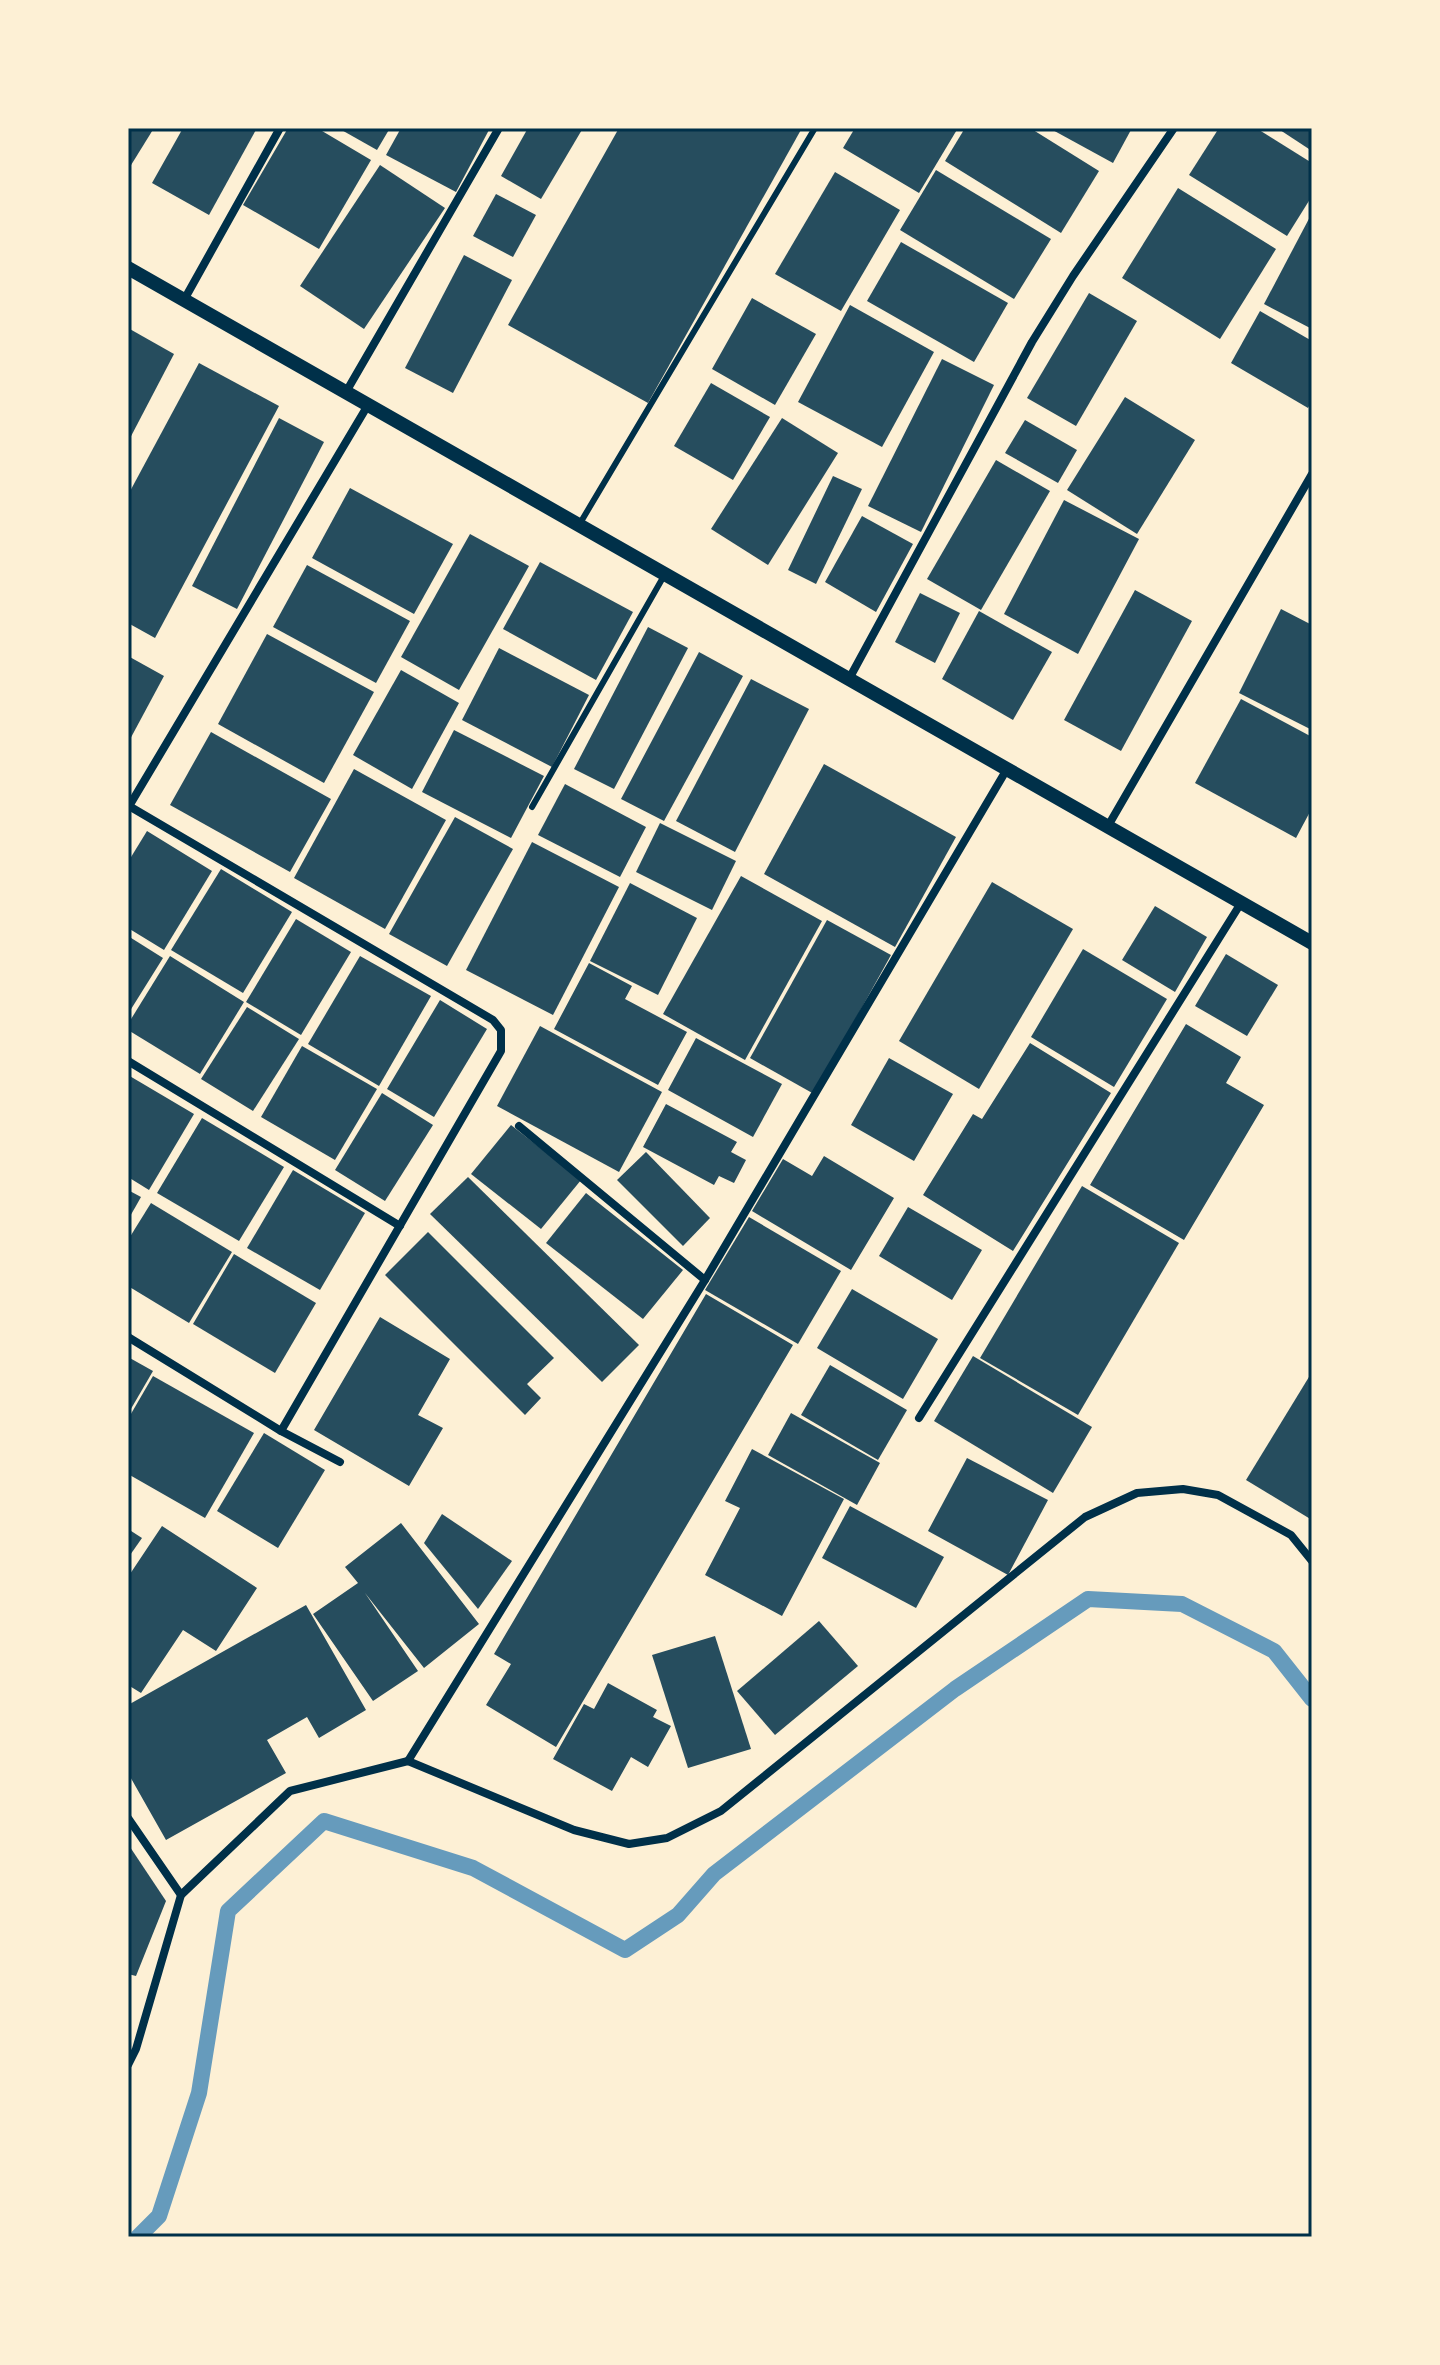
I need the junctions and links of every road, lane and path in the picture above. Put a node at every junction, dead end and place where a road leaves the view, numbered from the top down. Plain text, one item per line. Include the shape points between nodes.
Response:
1 (280, 128) edge
2 (499, 128) edge
3 (815, 128) edge
4 (1174, 128) edge
5 (128, 268) edge
6 (184, 300) junction
7 (346, 392) junction
8 (368, 405) junction
9 (1312, 474) edge
10 (579, 525) junction
11 (665, 574) junction
12 (849, 679) junction
13 (1007, 769) junction
14 (532, 807) dead end
15 (129, 808) edge
16 (1108, 826) junction
17 (1241, 903) junction
18 (1312, 943) edge
19 (128, 1061) edge
20 (519, 1126) dead end
21 (400, 1226) junction
22 (705, 1280) junction
23 (128, 1337) edge
24 (919, 1418) dead end
25 (281, 1431) junction
26 (340, 1462) dead end
27 (1312, 1561) edge
28 (408, 1761) junction
29 (128, 1818) edge
30 (181, 1895) junction
31 (132, 2048) edge
32 (128, 2065) edge

1 - 6 street
2 - 7 street
3 - 10 lane
4 - 12 street via 1032,342
5 - 6 street
6 - 7 street
7 - 8 street
8 - 10 street
8 - 15 street
9 - 16 street
10 - 11 street
11 - 12 street
11 - 14 lane
12 - 13 street
13 - 16 street
13 - 22 street
15 - 21 street via 493,1020 501,1030 501,1051
16 - 17 street
17 - 18 street
17 - 24 street
19 - 21 street
20 - 22 street
21 - 25 street
22 - 28 street
23 - 25 street
25 - 26 street
27 - 28 street via 1291,1535 1218,1495 1183,1489 1137,1493 1085,1517 721,1811 667,1838 629,1844 574,1830
28 - 30 street via 290,1791
29 - 30 street
30 - 31 street
31 - 32 street

